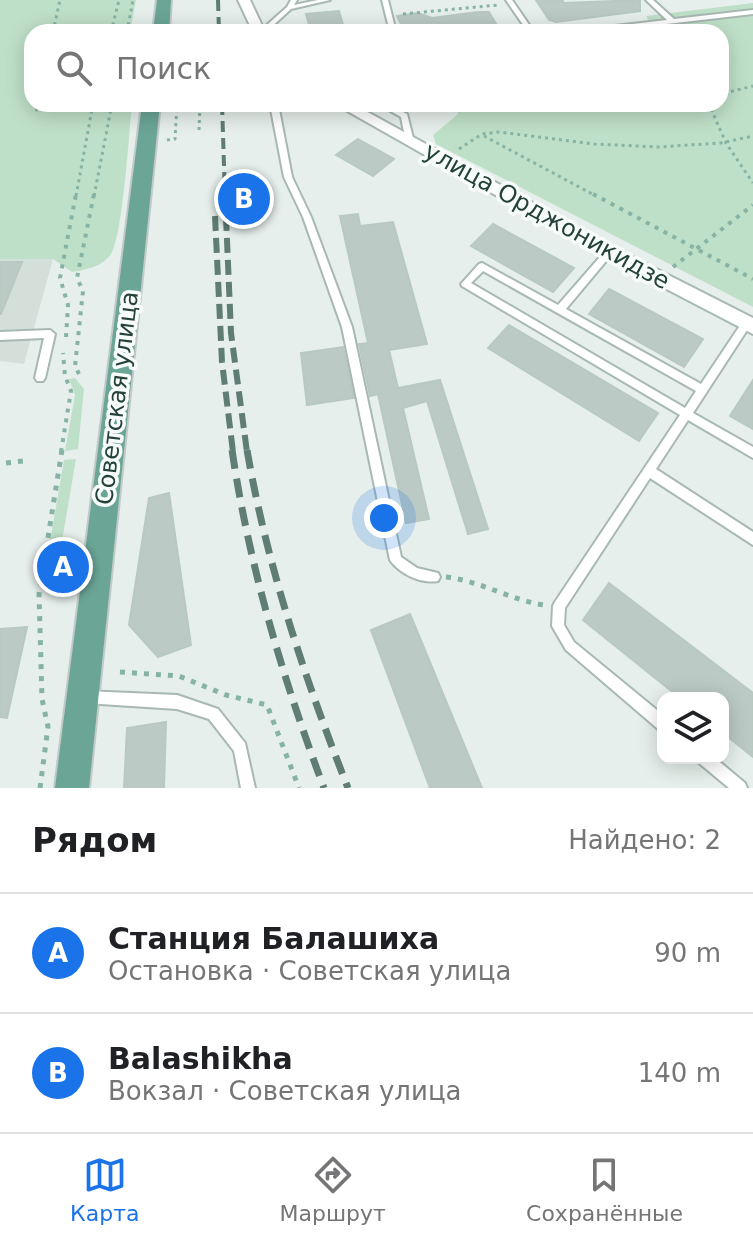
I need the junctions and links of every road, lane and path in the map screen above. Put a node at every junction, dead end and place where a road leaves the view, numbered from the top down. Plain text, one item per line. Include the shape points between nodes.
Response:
1 (60, 0) edge
2 (119, 0) edge
3 (133, 0) edge
4 (164, 0) edge
5 (244, 0) edge
6 (294, 0) edge
7 (327, 0) edge
8 (385, 0) edge
9 (649, 0) edge
10 (511, 2) edge
11 (289, 8) junction
12 (753, 12) edge
13 (389, 16) junction
14 (672, 21) junction
15 (55, 24) edge
16 (113, 24) edge
17 (128, 24) edge
18 (162, 24) edge
19 (256, 24) edge
20 (270, 24) edge
21 (391, 24) edge
22 (526, 24) edge
23 (647, 24) edge
24 (753, 86) edge
25 (729, 92) edge
26 (91, 112) edge
27 (110, 112) edge
28 (150, 112) edge
29 (177, 112) edge
30 (200, 112) edge
31 (276, 112) edge
32 (359, 112) edge
33 (397, 112) edge
34 (712, 112) edge
35 (199, 130) dead end
36 (482, 134) junction
37 (753, 136) edge
38 (167, 140) dead end
39 (410, 142) junction
40 (726, 143) junction
41 (443, 159) junction
42 (753, 183) edge
43 (753, 205) edge
44 (696, 250) junction
45 (609, 252) junction
46 (659, 278) junction
47 (753, 279) edge
48 (559, 310) junction
49 (750, 326) edge
50 (0, 336) edge
51 (65, 340) dead end
52 (63, 351) dead end
53 (79, 374) dead end
54 (40, 378) dead end
55 (702, 390) junction
56 (686, 414) junction
57 (753, 453) edge
58 (23, 461) dead end
59 (6, 463) dead end
60 (649, 471) junction
61 (753, 539) edge
62 (67, 546) dead end
63 (46, 549) junction
64 (434, 577) joint
65 (559, 606) junction
66 (120, 672) dead end
67 (83, 697) junction
68 (657, 719) edge
69 (711, 764) edge
70 (40, 788) edge
71 (72, 788) edge
72 (248, 788) edge
73 (299, 788) edge
74 (740, 788) edge

1 - 15 path
2 - 16 path
3 - 17 path
4 - 18 main road
5 - 19 street
6 - 11 lane
7 - 11 lane
8 - 13 lane
9 - 14 lane
10 - 13 path
10 - 22 lane
11 - 20 lane
12 - 14 lane
13 - 21 lane
14 - 23 lane
24 - 25 path
26 - 51 path via 60,278 68,305
27 - 53 path via 77,278 83,291 75,366
28 - 67 main road, Советская улица
29 - 38 path via 175,139
30 - 35 path
31 - 64 lane via 288,177 347,327 396,560 415,573
32 - 39 street, улица Орджоникидзе
33 - 39 lane via 404,116
34 - 40 path
36 - 40 path via 635,149
36 - 41 path
36 - 44 path
37 - 40 path
39 - 41 street, улица Орджоникидзе
40 - 42 path
41 - 45 street, улица Орджоникидзе
43 - 44 path
44 - 46 path
44 - 47 path
45 - 46 street, улица Орджоникидзе
45 - 48 lane
46 - 49 street, улица Орджоникидзе
48 - 55 lane
48 - 56 lane via 482,266 465,284
49 - 55 lane
50 - 54 lane via 50,334
52 - 63 path via 71,391
55 - 56 lane
56 - 57 lane
56 - 60 lane
58 - 59 path
60 - 61 lane
60 - 65 lane
62 - 63 path
63 - 70 path via 39,594 42,699 48,727
64 - 65 path via 486,584 529,604
65 - 68 lane via 558,626 570,646
66 - 73 path via 179,676 267,705
67 - 71 main road, Советская улица
67 - 72 lane via 177,702 213,714 240,748
69 - 74 lane

